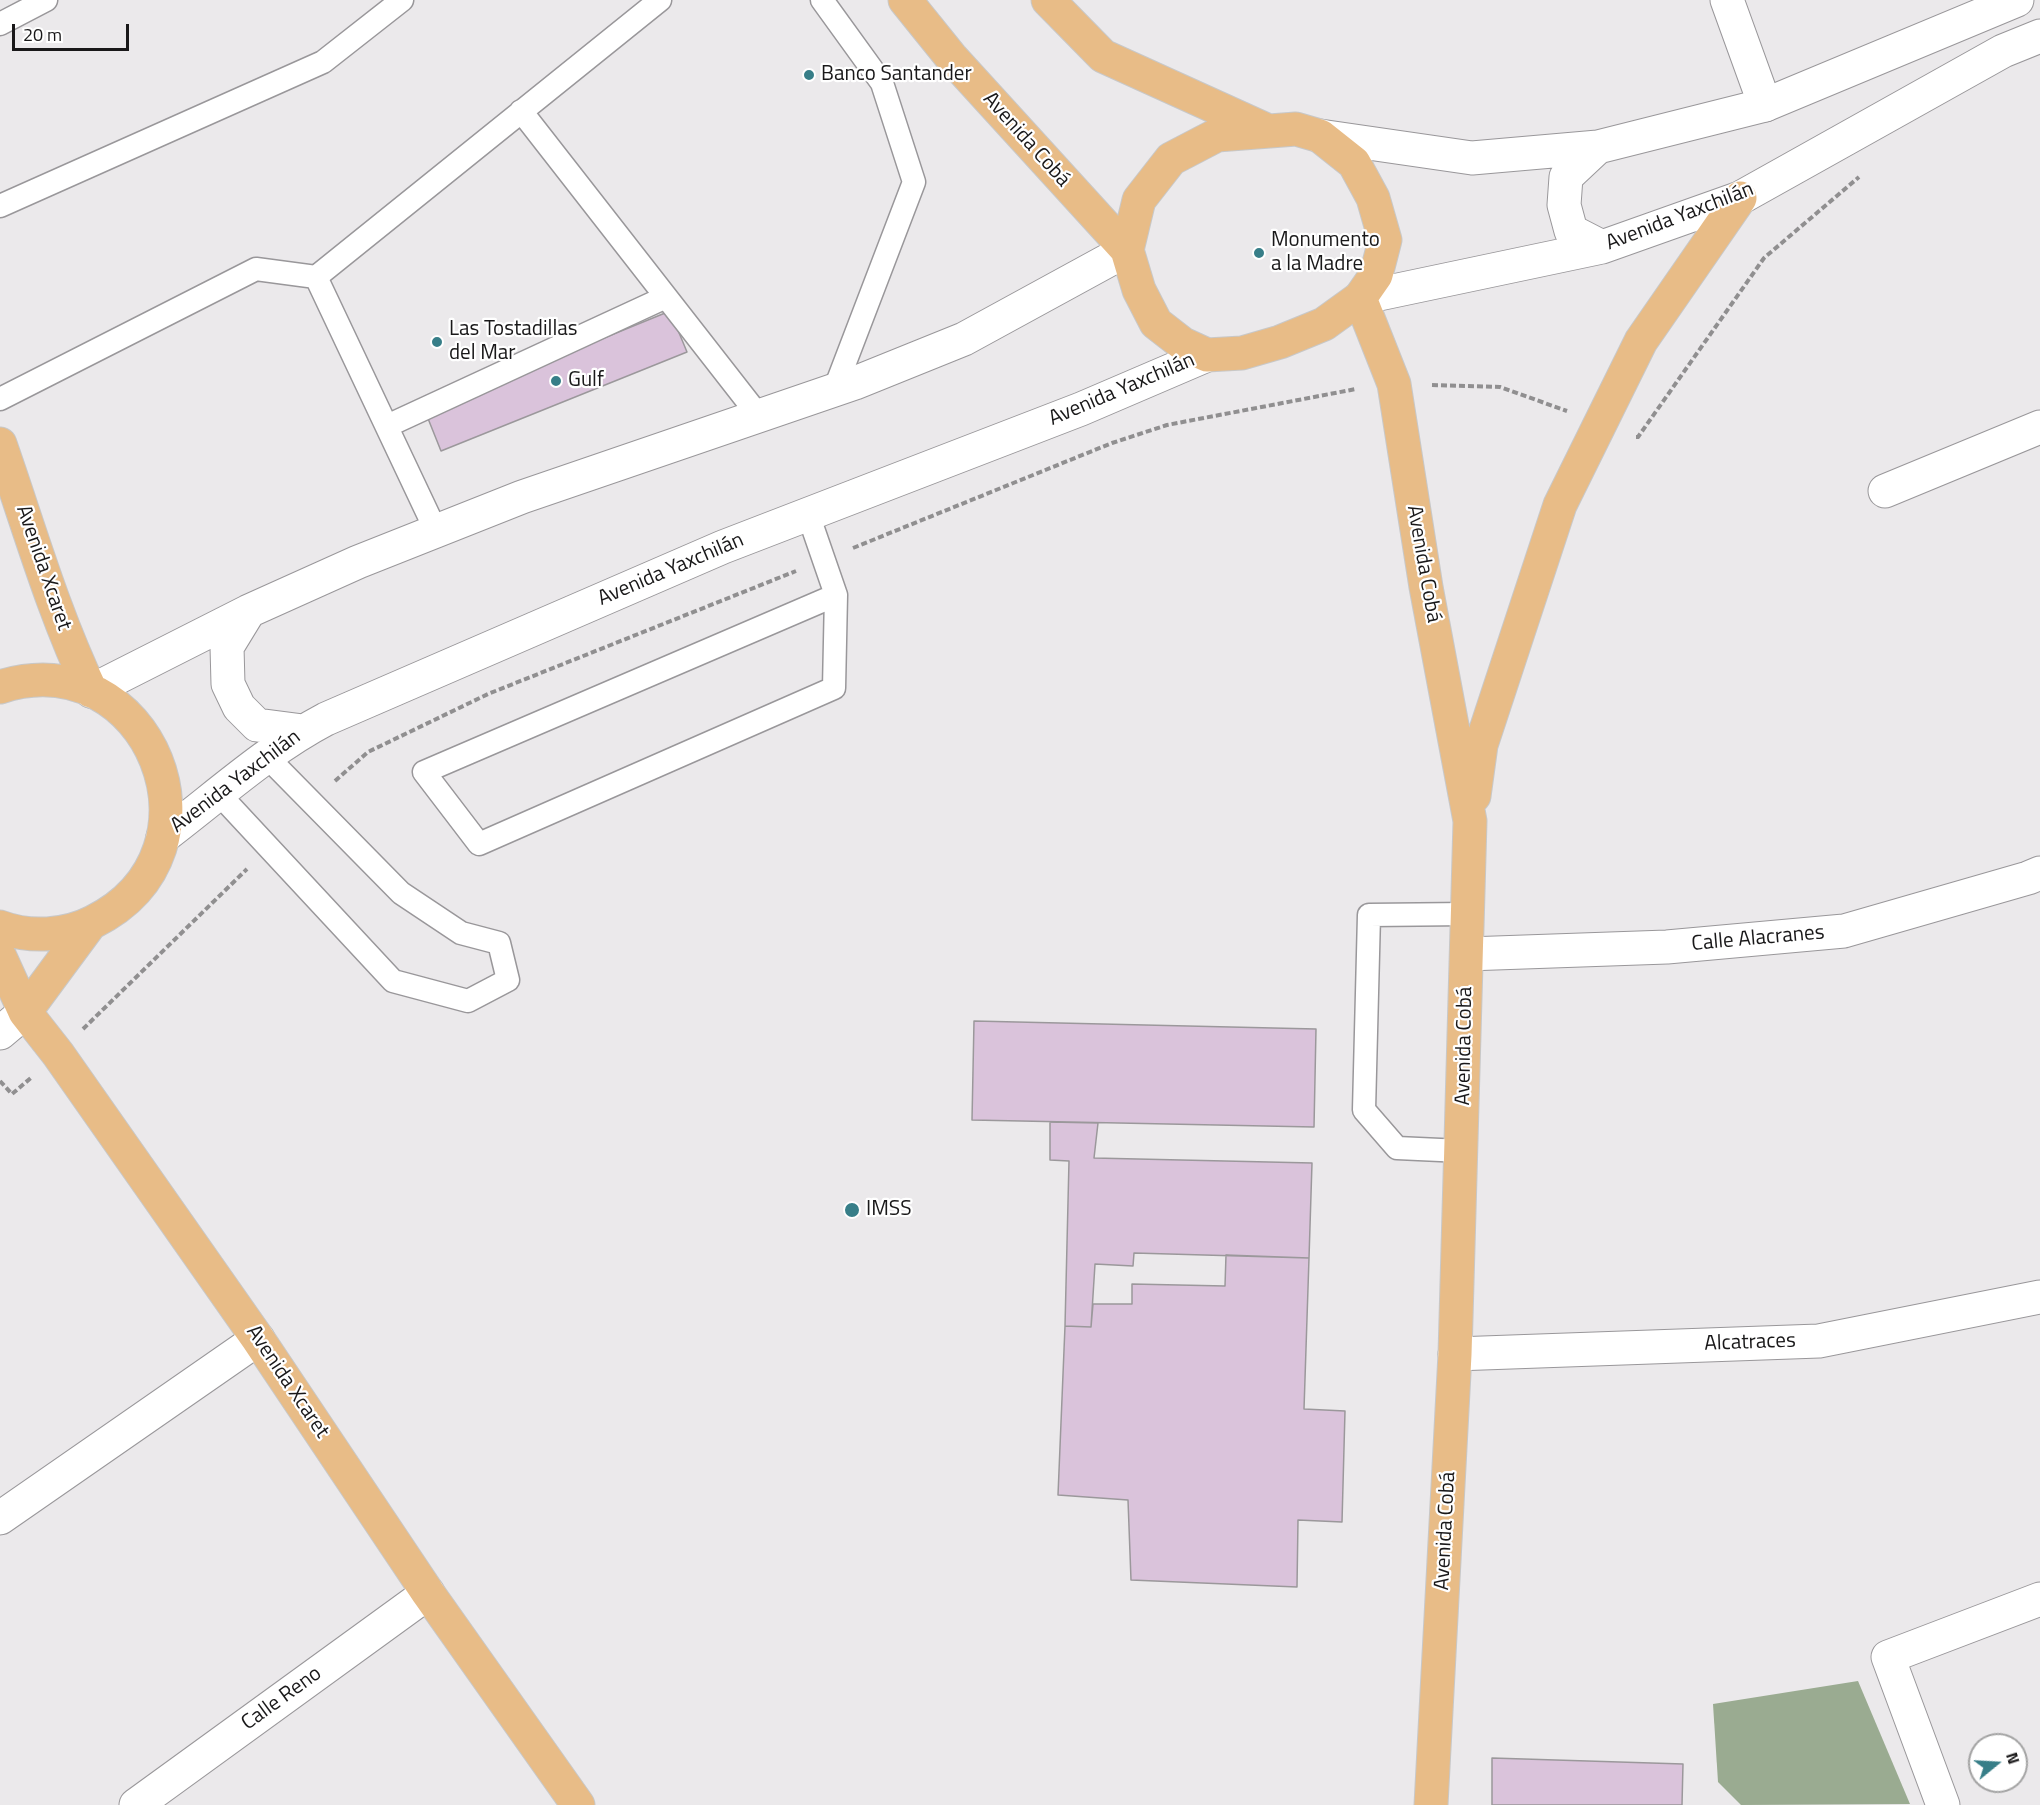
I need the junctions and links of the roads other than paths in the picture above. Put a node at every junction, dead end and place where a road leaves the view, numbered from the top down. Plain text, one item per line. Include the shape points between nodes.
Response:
1 (46, 0) edge
2 (402, 0) edge
3 (660, 0) edge
4 (822, 0) edge
5 (905, 0) edge
6 (1048, 0) edge
7 (1727, 0) edge
8 (2017, 0) edge
9 (0, 24) edge
10 (2040, 36) edge
11 (1765, 105) junction
12 (521, 111) junction
13 (1269, 131) junction
14 (1320, 136) junction
15 (1598, 147) junction
16 (1740, 198) junction
17 (0, 206) edge
18 (1602, 247) junction
19 (1127, 250) junction
20 (316, 277) junction
21 (666, 297) junction
22 (1360, 298) junction
23 (1207, 355) junction
24 (834, 391) junction
25 (0, 399) edge
26 (759, 416) junction
27 (387, 426) junction
28 (2040, 427) edge
29 (0, 444) edge
30 (1884, 491) dead end
31 (808, 514) junction
32 (436, 531) junction
33 (836, 595) junction
34 (249, 611) junction
35 (0, 687) edge
36 (91, 691) junction
37 (303, 731) junction
38 (267, 757) junction
39 (219, 794) junction
40 (1470, 821) junction
41 (163, 837) junction
42 (2040, 873) edge
43 (1468, 914) junction
44 (90, 924) junction
45 (0, 927) edge
46 (1467, 954) junction
47 (0, 957) edge
48 (25, 1012) junction
49 (0, 1033) edge
50 (1462, 1151) junction
51 (2040, 1297) edge
52 (258, 1339) junction
53 (1455, 1354) junction
54 (0, 1518) edge
55 (428, 1593) junction
56 (2040, 1599) edge
57 (136, 1805) edge
58 (578, 1805) edge
59 (1431, 1805) edge
60 (1943, 1805) edge

1 - 9 lane
2 - 17 lane via 323,62
3 - 12 lane
4 - 24 lane via 882,83 914,182
5 - 19 main road, Avenida Cobá via 951,57
6 - 13 main road via 1103,56
7 - 11 main road
8 - 11 main road
10 - 16 main road, Avenida Yaxchilán via 2003,51
11 - 15 main road
12 - 20 lane
12 - 21 lane
13 - 14 main road via 1296,129
13 - 19 main road via 1217,135 1171,159 1139,200
14 - 15 main road via 1472,158
14 - 22 main road via 1354,163 1374,198 1385,240 1376,275
15 - 18 main road via 1566,177 1564,205 1571,231
16 - 18 main road, Avenida Yaxchilán
16 - 40 main road via 1641,341 1560,505 1481,745
18 - 22 main road, Avenida Yaxchilán
19 - 23 main road via 1139,290 1156,323 1183,344
19 - 24 main road via 964,339
20 - 25 lane via 256,269
20 - 27 lane
21 - 26 lane
21 - 27 lane
22 - 23 main road via 1324,324 1280,342 1242,353
22 - 40 main road, Avenida Cobá via 1394,384 1426,587
23 - 31 main road, Avenida Yaxchilán via 1082,409
24 - 26 main road
26 - 32 main road via 522,497
27 - 32 lane
28 - 30 main road
29 - 36 main road, Avenida Xcaret via 74,655
31 - 33 lane
31 - 37 main road, Avenida Yaxchilán via 723,547
32 - 34 main road
33 - 33 lane via 834,688 479,844 424,772
34 - 36 main road
34 - 37 main road via 227,647 228,684 239,707 257,725
35 - 36 main road via 47,681
36 - 41 main road via 130,718 157,758 167,803
37 - 38 main road, Avenida Yaxchilán
38 - 39 main road, Avenida Yaxchilán
38 - 39 lane via 401,893 461,933 499,943 508,980 468,1001 393,981
39 - 41 main road, Avenida Yaxchilán
40 - 43 main road, Avenida Cobá
41 - 44 main road via 156,860 137,890
42 - 46 main road, Calle Alacranes via 1844,931 1667,947
43 - 46 main road, Avenida Cobá
43 - 50 lane via 1369,915 1364,1110 1397,1148
44 - 45 main road via 68,932 44,934
44 - 48 main road
46 - 50 main road, Avenida Cobá
47 - 48 main road, Avenida Xcaret
48 - 49 main road
48 - 52 main road, Avenida Xcaret
50 - 53 main road, Avenida Cobá
51 - 53 main road, Alcatraces via 1819,1341
52 - 54 main road
52 - 55 main road, Avenida Xcaret
53 - 59 main road, Avenida Cobá
55 - 57 main road, Calle Reno
55 - 58 main road, Avenida Xcaret
56 - 60 main road via 1888,1657

